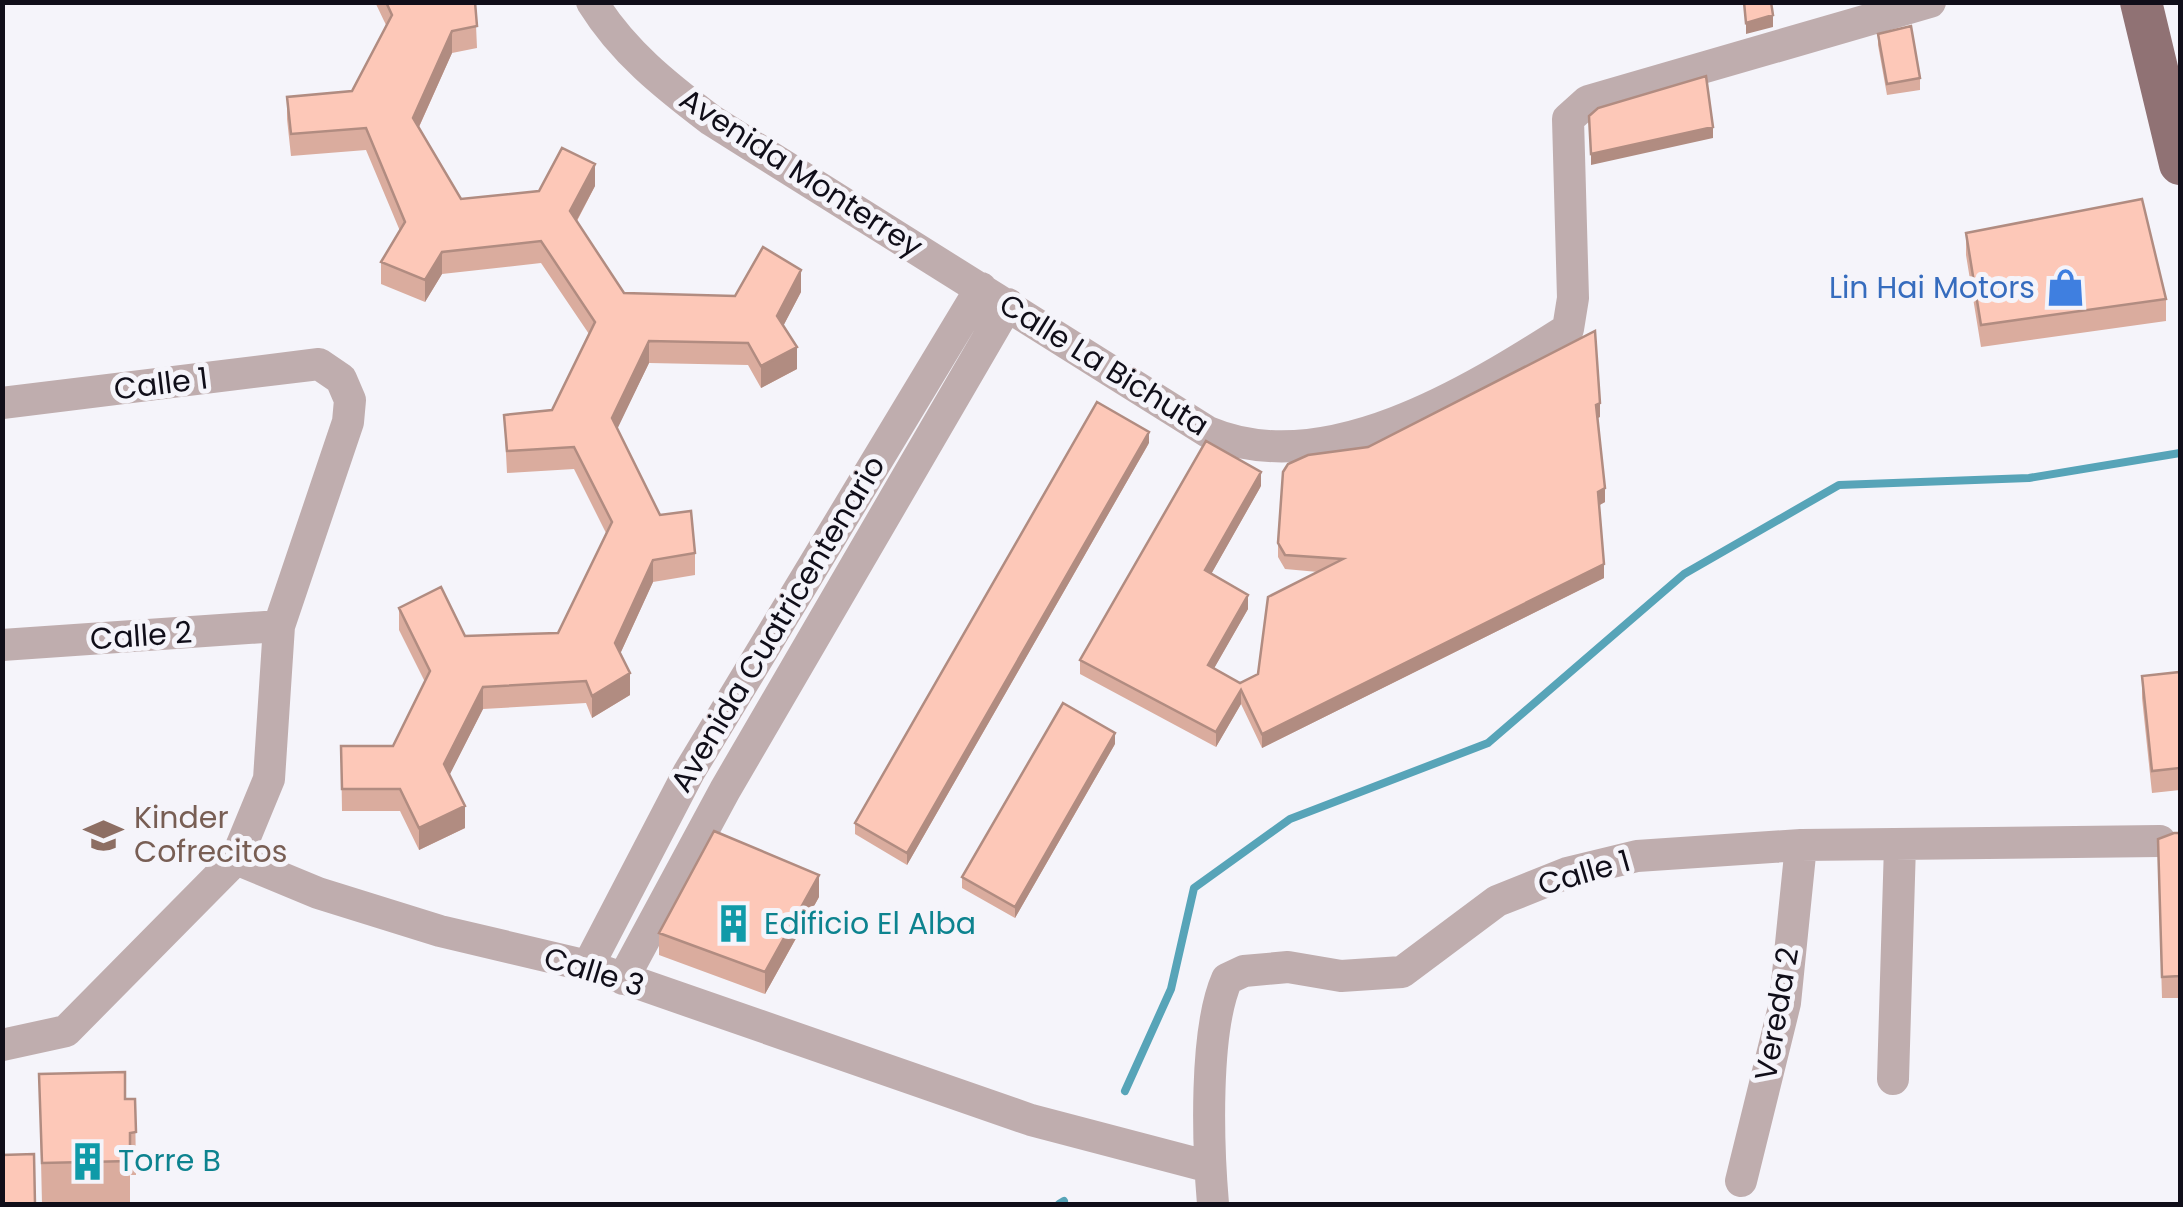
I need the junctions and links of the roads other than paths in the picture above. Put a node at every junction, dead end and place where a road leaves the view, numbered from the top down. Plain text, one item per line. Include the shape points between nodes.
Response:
1 (592, 2) edge
2 (1930, 2) edge
3 (2141, 2) edge
4 (2180, 164) edge
5 (994, 296) junction
6 (2, 404) edge
7 (278, 626) junction
8 (2, 645) edge
9 (2160, 840) edge
10 (1801, 845) junction
11 (1900, 845) junction
12 (236, 859) junction
13 (588, 966) junction
14 (624, 979) junction
15 (2, 1045) edge
16 (1893, 1079) dead end
17 (1210, 1167) junction
18 (1742, 1181) dead end
19 (1213, 1204) edge

1 - 5 street, Avenida Monterrey via 637,61 711,120
2 - 5 street, Calle La Bichuta via 1588,102 1568,119 1568,329 1362,437 1312,446 1228,441
3 - 4 main road
5 - 13 street, Avenida Cuatricentenario via 689,772
5 - 14 street, Avenida Cuatricentenario
6 - 7 street, Calle 1 via 319,364 341,379 350,400 348,422
7 - 8 street, Calle 2
7 - 12 street via 269,779
9 - 11 street, Calle 1
10 - 11 street, Calle 1
10 - 17 street, Calle 1 via 1637,856 1567,873 1497,901 1402,972 1341,976 1288,967 1228,979 1214,1028
10 - 18 street, Vereda 2 via 1785,1003
11 - 16 street
12 - 13 street, Calle 3 via 423,926
12 - 15 street via 66,1031
13 - 14 street, Calle 3
14 - 17 street, Calle 3 via 1012,1114
17 - 19 street

